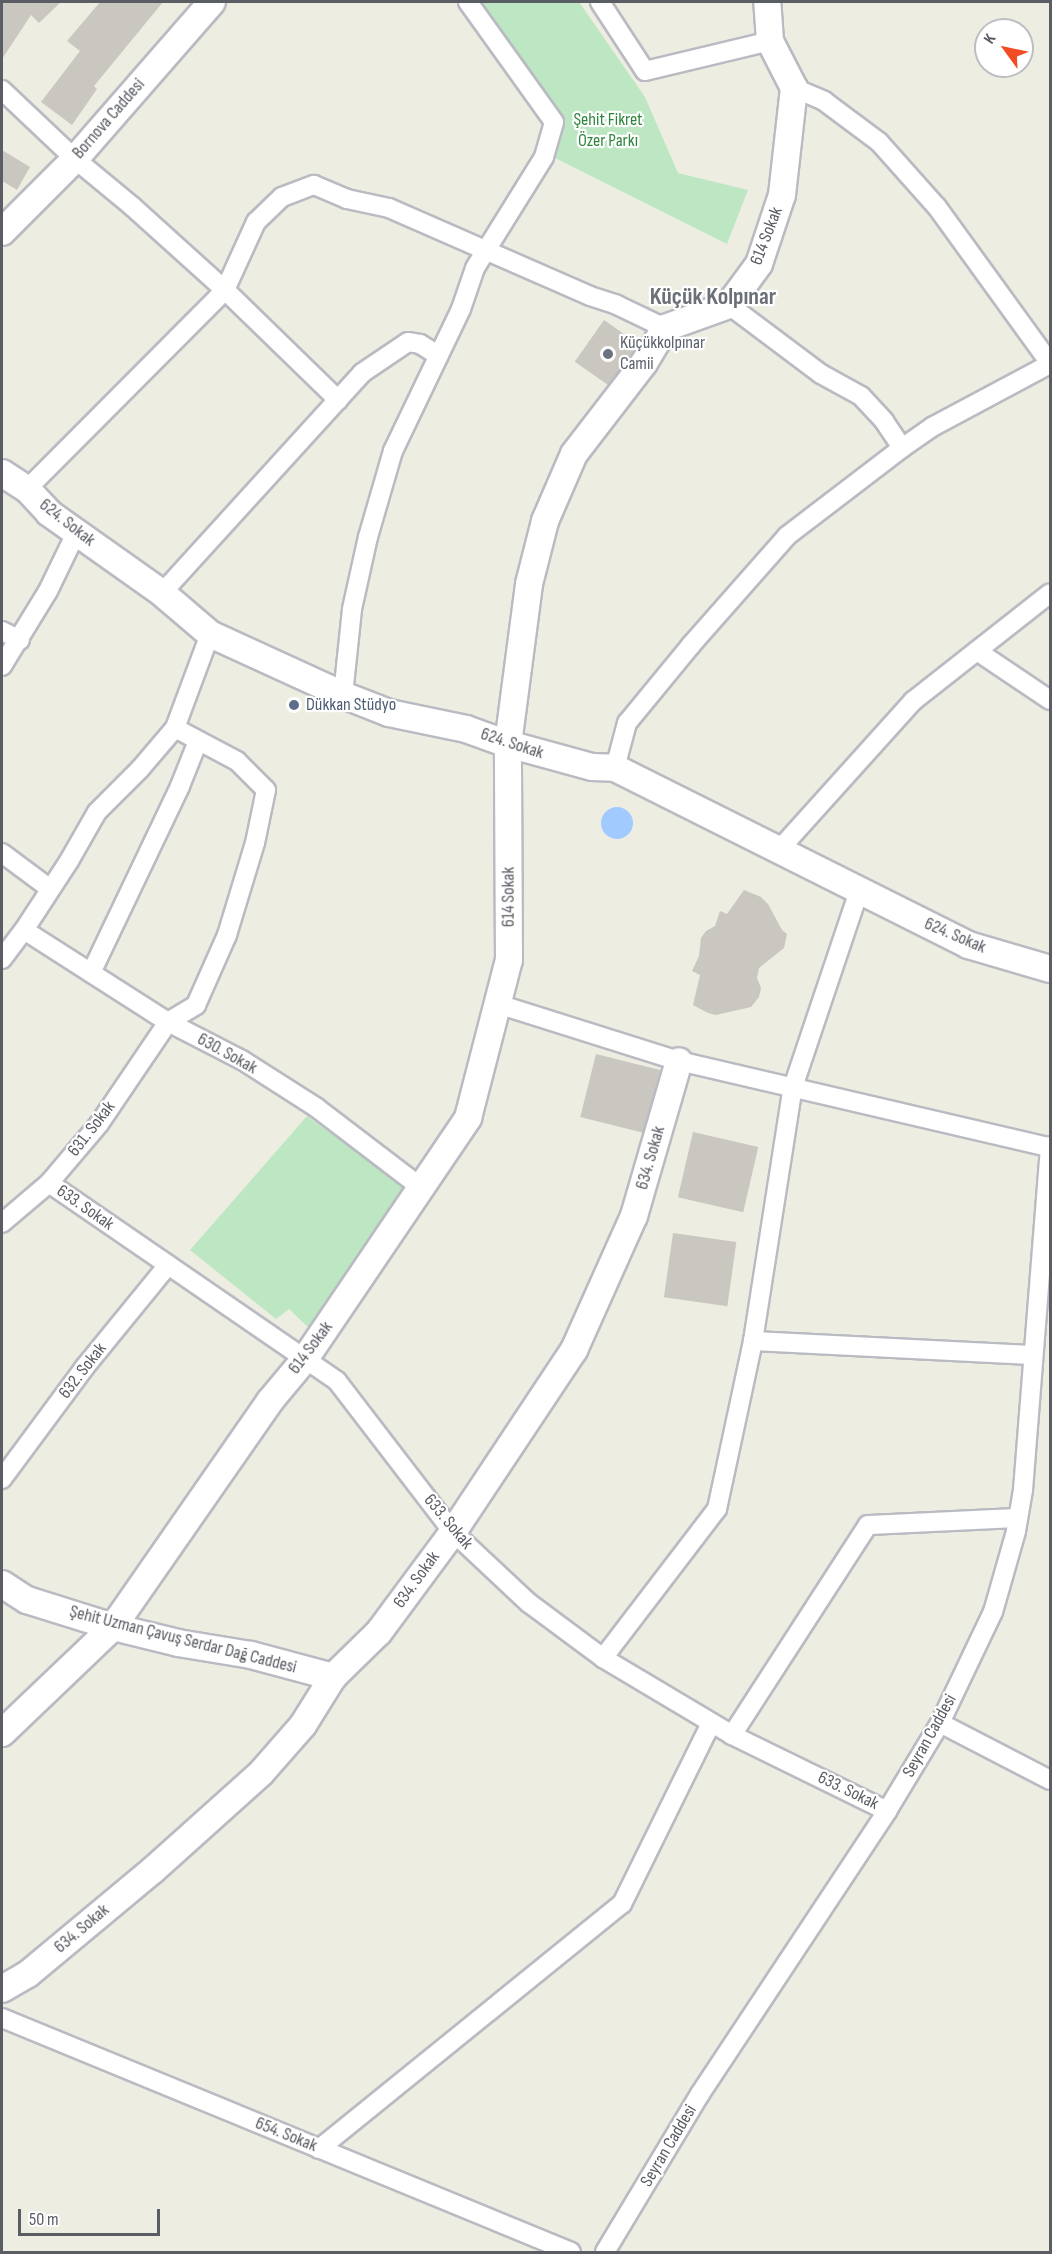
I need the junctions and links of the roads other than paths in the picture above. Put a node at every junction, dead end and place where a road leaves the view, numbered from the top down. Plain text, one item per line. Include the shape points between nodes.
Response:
1 (212, 2) edge
2 (468, 2) edge
3 (600, 2) edge
4 (767, 2) edge
5 (770, 41) junction
6 (794, 88) junction
7 (2, 90) edge
8 (75, 159) junction
9 (2, 232) edge
10 (486, 250) junction
11 (225, 290) junction
12 (729, 305) junction
13 (665, 328) junction
14 (439, 356) junction
15 (1050, 364) edge
16 (338, 400) junction
17 (902, 448) junction
18 (2, 473) edge
19 (27, 489) junction
20 (76, 533) junction
21 (162, 593) junction
22 (1050, 593) edge
23 (2, 631) edge
24 (210, 634) junction
25 (20, 640) junction
26 (977, 651) junction
27 (2, 666) edge
28 (343, 695) junction
29 (1050, 700) edge
30 (175, 728) junction
31 (198, 741) junction
32 (508, 744) junction
33 (615, 768) junction
34 (778, 851) junction
35 (2, 853) edge
36 (49, 888) junction
37 (859, 891) junction
38 (24, 930) junction
39 (2, 959) edge
40 (1050, 969) edge
41 (91, 973) junction
42 (498, 1004) junction
43 (168, 1022) junction
44 (679, 1061) junction
45 (793, 1087) junction
46 (1050, 1146) edge
47 (49, 1183) junction
48 (423, 1189) junction
49 (2, 1223) edge
50 (168, 1265) junction
51 (753, 1341) junction
52 (1032, 1355) junction
53 (305, 1359) junction
54 (2, 1479) edge
55 (1018, 1518) junction
56 (453, 1532) junction
57 (2, 1584) edge
58 (113, 1627) junction
59 (603, 1658) junction
60 (333, 1677) junction
61 (711, 1723) junction
62 (940, 1723) junction
63 (2, 1732) edge
64 (732, 1735) junction
65 (1050, 1780) edge
66 (887, 1810) junction
67 (2, 1989) edge
68 (2, 2018) edge
69 (319, 2149) junction
70 (571, 2253) edge
71 (605, 2253) edge

1 - 8 street, Bornova Caddesi
2 - 10 street via 554,122 544,157
3 - 5 street via 645,71
4 - 5 street
5 - 6 street
6 - 12 street, 614 Sokak via 782,195 759,264
6 - 15 street via 824,101 879,142 937,207
7 - 8 street
8 - 9 street, Bornova Caddesi
8 - 11 street
10 - 11 street via 389,208 347,199 314,185 282,197 256,222
10 - 13 street
10 - 14 street
11 - 16 street
11 - 19 street
12 - 13 street
12 - 17 street via 821,374 861,396
13 - 32 street, 614 Sokak via 644,363 574,454 545,521 529,584
14 - 16 street via 420,344 408,342 362,373
14 - 28 street via 393,451 368,537 352,609
15 - 17 street via 932,427
16 - 21 street
17 - 33 street via 787,536 627,723
18 - 19 street, 624. Sokak
19 - 20 street, 624. Sokak via 49,513
20 - 21 street, 624. Sokak
20 - 25 street
21 - 24 street, 624. Sokak
22 - 26 street
23 - 25 street
24 - 28 street, 624. Sokak
24 - 30 street
25 - 27 street
26 - 29 street
26 - 34 street via 913,701
28 - 32 street, 624. Sokak via 389,712 466,729
30 - 31 street
30 - 36 street via 97,812
31 - 41 street
31 - 43 street via 237,761 266,790 255,843 227,935 196,1005
32 - 33 street, 624. Sokak via 592,767
32 - 42 street, 614 Sokak via 509,960
33 - 34 street, 624. Sokak
34 - 37 street, 624. Sokak
35 - 36 street
36 - 38 street
37 - 40 street, 624. Sokak via 968,945
37 - 45 street
38 - 39 street
38 - 41 street, 630. Sokak
41 - 43 street, 630. Sokak
42 - 44 street
42 - 48 street, 614 Sokak via 468,1118
43 - 47 street, 631. Sokak via 99,1124
43 - 48 street, 630. Sokak via 242,1060 317,1108
44 - 45 street
44 - 56 street, 634. Sokak via 634,1216 574,1350
45 - 46 street
45 - 51 street
46 - 52 street, Seyran Caddesi
47 - 49 street, 631. Sokak
47 - 50 street, 633. Sokak
48 - 53 street, 614 Sokak
50 - 53 street, 633. Sokak
50 - 54 street, 632. Sokak via 84,1368
51 - 52 street
51 - 59 street via 717,1509
52 - 55 street, Seyran Caddesi
53 - 56 street, 633. Sokak via 337,1381
53 - 58 street, 614 Sokak via 270,1401
55 - 62 street, Seyran Caddesi via 993,1612
55 - 64 street via 868,1525
56 - 59 street, 633. Sokak via 529,1603
56 - 60 street, 634. Sokak via 379,1632
57 - 58 street, Şehit Uzman Çavuş Serdar Dağ Caddesi via 27,1599
58 - 60 street, Şehit Uzman Çavuş Serdar Dağ Caddesi via 251,1655
58 - 63 street, 614 Sokak
59 - 61 street, 633. Sokak
60 - 67 street, 634. Sokak via 303,1725 261,1773 144,1878 28,1974
61 - 64 street, 633. Sokak
61 - 69 street via 622,1904
62 - 65 street
62 - 66 street, Seyran Caddesi
64 - 66 street, 633. Sokak
66 - 71 street, Seyran Caddesi via 700,2094
68 - 69 street, 654. Sokak
69 - 70 street, 654. Sokak

